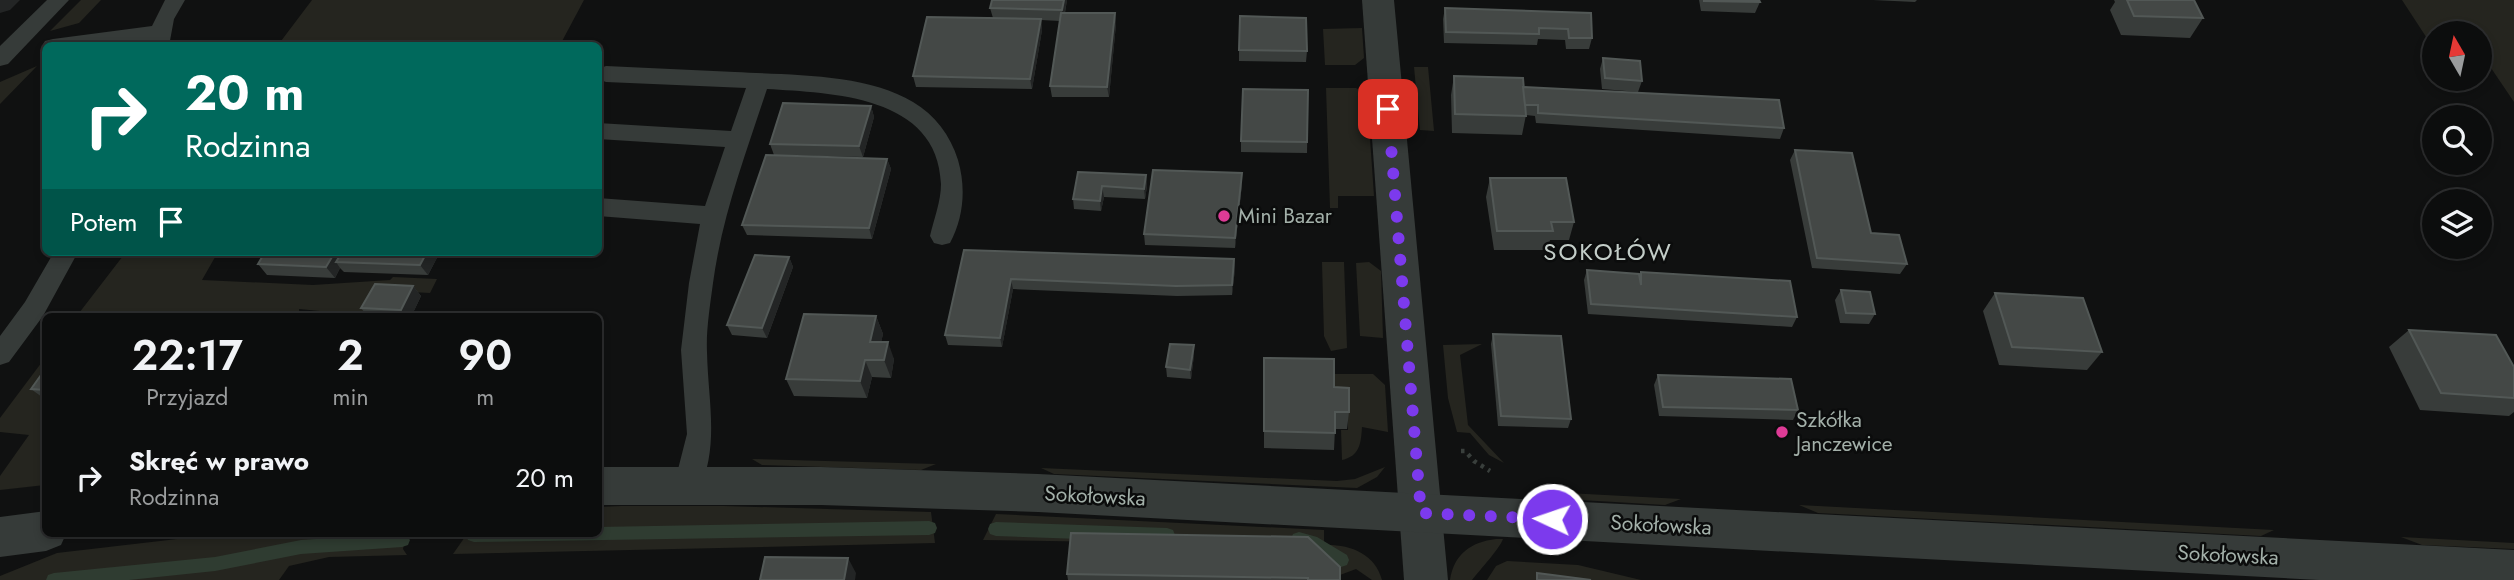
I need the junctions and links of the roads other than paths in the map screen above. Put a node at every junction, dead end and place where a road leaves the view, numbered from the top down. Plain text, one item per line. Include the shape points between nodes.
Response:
1 (60, 0) edge
2 (175, 0) edge
3 (1378, 0) edge
4 (160, 39) edge
5 (114, 42) edge
6 (42, 48) edge
7 (3, 56) edge
8 (606, 74) dead end
9 (759, 81) junction
10 (602, 131) edge
11 (739, 140) junction
12 (602, 207) edge
13 (713, 216) junction
14 (942, 236) dead end
15 (64, 256) edge
16 (0, 355) edge
17 (688, 485) junction
18 (602, 486) edge
19 (1421, 513) junction
20 (42, 532) edge
21 (0, 537) edge
22 (2277, 569) edge
23 (2514, 570) edge
24 (1426, 580) edge

1 - 7 lane
2 - 4 lane
3 - 19 street
4 - 5 lane
6 - 7 lane
8 - 9 lane
9 - 11 lane
9 - 14 lane via 877,95 902,103 927,122 952,179
10 - 11 lane
11 - 13 lane
12 - 13 lane
13 - 17 lane via 694,350 700,433
15 - 16 lane via 34,309
17 - 18 street, Sokołowska
17 - 19 street, Sokołowska via 1038,493
19 - 22 street, Sokołowska
19 - 24 street
20 - 21 street
22 - 23 street, Sokołowska

